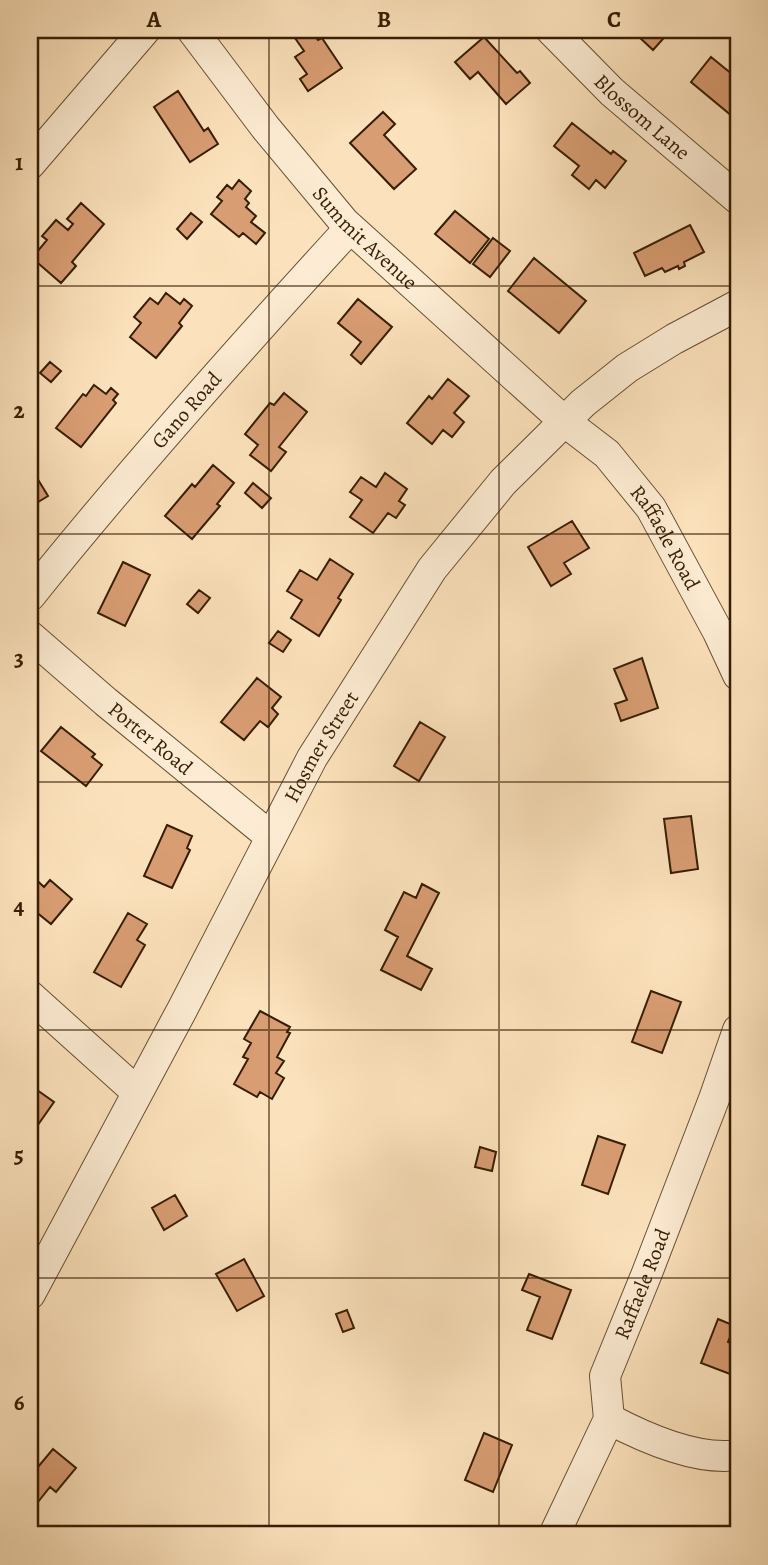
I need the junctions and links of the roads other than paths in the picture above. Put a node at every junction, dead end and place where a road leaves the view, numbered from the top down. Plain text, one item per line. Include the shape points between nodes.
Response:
1 (145, 30) edge
2 (192, 30) edge
3 (551, 30) edge
4 (30, 164) edge
5 (738, 199) edge
6 (351, 228) junction
7 (738, 305) edge
8 (564, 421) junction
9 (30, 596) edge
10 (30, 636) edge
11 (738, 675) edge
12 (271, 837) junction
13 (30, 996) edge
14 (738, 1030) edge
15 (137, 1092) junction
16 (30, 1294) edge
17 (609, 1419) junction
18 (738, 1455) edge
19 (554, 1535) edge

1 - 4 street
2 - 6 street, Summit Avenue via 265,127
3 - 5 street, Blossom Lane via 612,92
6 - 8 street, Summit Avenue
6 - 9 street, Gano Road via 184,411
7 - 8 street, Hosmer Street via 627,368
8 - 11 street, Raffaele Road via 607,454 651,508
8 - 12 street, Hosmer Street via 502,481 432,569 329,729
10 - 12 street, Porter Road
12 - 15 street, Hosmer Street
13 - 15 street
14 - 17 street, Raffaele Road via 605,1376
15 - 16 street, Hosmer Street
17 - 18 street via 647,1439 721,1458
17 - 19 street

